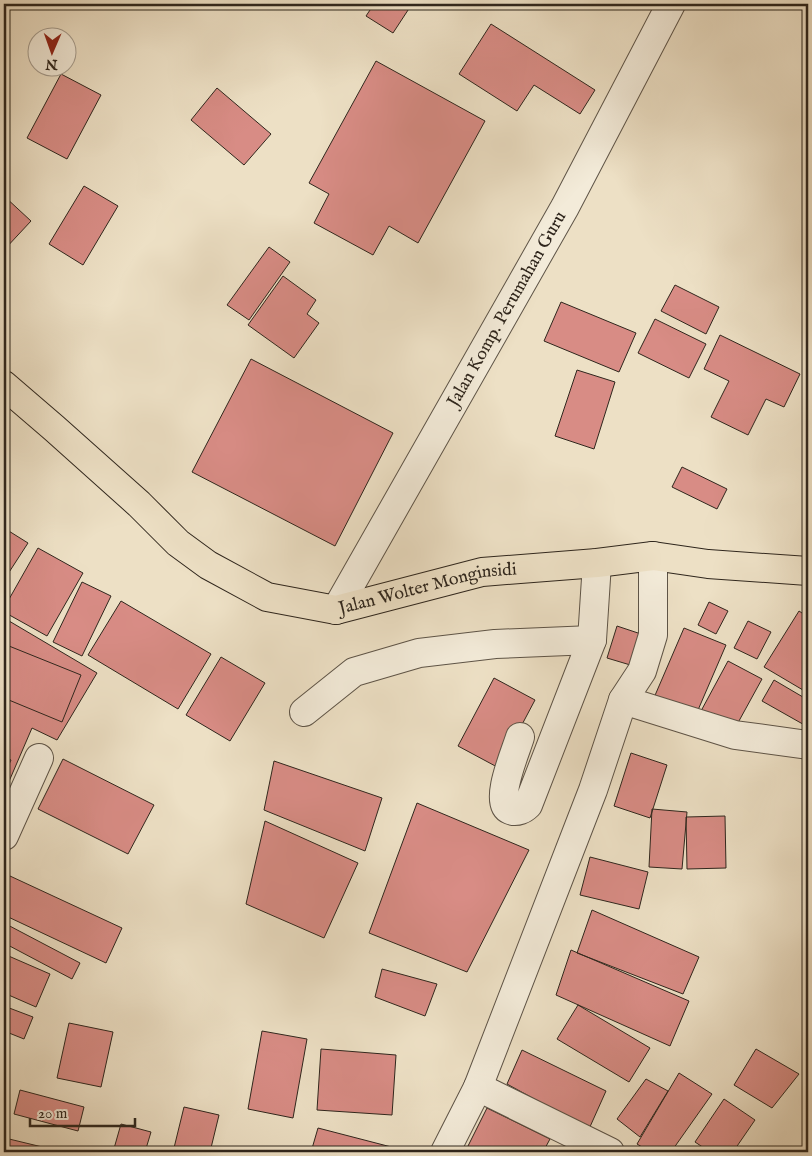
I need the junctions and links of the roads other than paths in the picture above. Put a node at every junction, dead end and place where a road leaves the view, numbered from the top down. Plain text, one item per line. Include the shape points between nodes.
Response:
1 (671, 4) edge
2 (4, 386) edge
3 (653, 556) junction
4 (597, 563) junction
5 (808, 571) edge
6 (336, 610) junction
7 (592, 640) junction
8 (623, 700) junction
9 (304, 712) dead end
10 (520, 737) dead end
11 (808, 745) edge
12 (39, 758) dead end
13 (4, 836) edge
14 (478, 1087) junction
15 (444, 1152) edge
16 (610, 1152) edge

1 - 6 street, Jalan Komp. Perumahan Guru via 565,206
2 - 6 main road, Jalan Wolter Monginsidi via 139,504 178,543 208,565 267,597
3 - 4 main road, Jalan Wolter Monginsidi
3 - 5 main road, Jalan Wolter Monginsidi via 708,564
3 - 8 street via 653,635 642,671
4 - 6 main road, Jalan Wolter Monginsidi via 482,572
4 - 7 street
7 - 9 street via 495,644 419,653 354,672
7 - 10 street via 528,805 513,811 504,804 503,792
8 - 11 street via 735,735
8 - 14 street via 593,790
12 - 13 street
14 - 15 street
14 - 16 street

